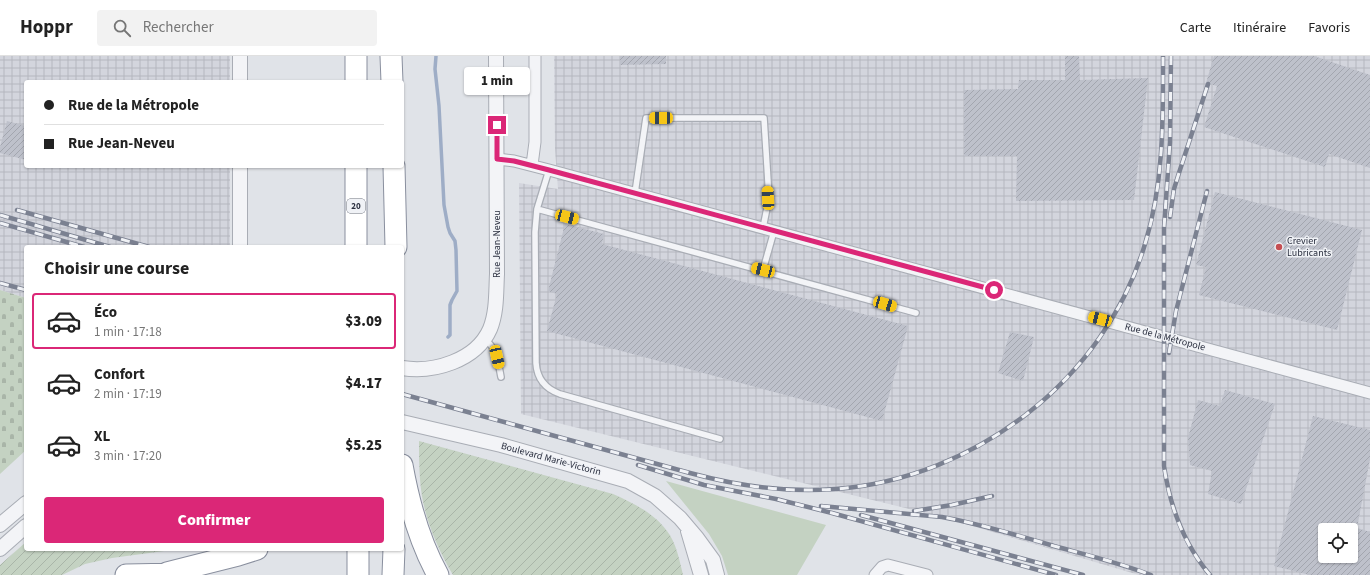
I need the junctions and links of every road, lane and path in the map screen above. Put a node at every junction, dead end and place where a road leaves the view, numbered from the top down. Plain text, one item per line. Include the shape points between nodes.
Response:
1 (240, 56) edge
2 (356, 56) edge
3 (391, 56) edge
4 (496, 56) edge
5 (535, 56) edge
6 (240, 80) edge
7 (356, 80) edge
8 (392, 80) edge
9 (497, 159) junction
10 (532, 165) junction
11 (240, 168) edge
12 (356, 168) edge
13 (394, 168) edge
14 (549, 170) junction
15 (635, 193) junction
16 (537, 209) junction
17 (763, 228) junction
18 (774, 231) junction
19 (240, 245) edge
20 (356, 245) edge
21 (396, 245) edge
22 (763, 270) junction
23 (916, 313) dead end
24 (484, 339) junction
25 (404, 368) edge
26 (501, 377) dead end
27 (1370, 393) edge
28 (404, 422) edge
29 (720, 439) dead end
30 (404, 478) edge
31 (24, 505) edge
32 (0, 525) edge
33 (686, 525) junction
34 (24, 528) edge
35 (0, 549) edge
36 (251, 551) edge
37 (358, 551) edge
38 (394, 551) edge
39 (879, 571) edge
40 (166, 573) junction
41 (358, 573) edge
42 (126, 575) edge
43 (201, 575) edge
44 (393, 575) edge
45 (438, 575) edge
46 (701, 575) edge
47 (717, 575) edge
48 (928, 575) edge

1 - 6 street
2 - 7 highway
3 - 8 highway
4 - 9 street, Rue Jean-Neveu
5 - 10 street via 535,142
9 - 10 street, Rue de la Métropole
9 - 24 street, Rue Jean-Neveu via 496,293 493,319
10 - 14 street, Rue de la Métropole
11 - 19 street
12 - 20 highway, 20
13 - 21 highway
14 - 15 street, Rue de la Métropole
14 - 16 lane
15 - 17 street, Rue de la Métropole
15 - 17 lane via 646,118 764,118 768,198
16 - 22 lane
16 - 29 lane via 536,363 544,384 560,394
17 - 18 street, Rue de la Métropole
18 - 22 lane
18 - 27 street, Rue de la Métropole
22 - 23 lane
24 - 25 street, Rue Jean-Neveu via 470,353 451,362 426,369
24 - 26 lane via 493,347
28 - 33 street, Boulevard Marie-Victorin via 494,443 620,478 655,496
30 - 45 highway via 419,534
31 - 32 street
33 - 46 street, Boulevard Marie-Victorin
33 - 47 street, Boulevard Marie-Victorin via 713,560
34 - 35 street
36 - 40 highway
37 - 41 highway
38 - 44 highway
39 - 48 street via 891,565
40 - 42 highway
40 - 43 highway

